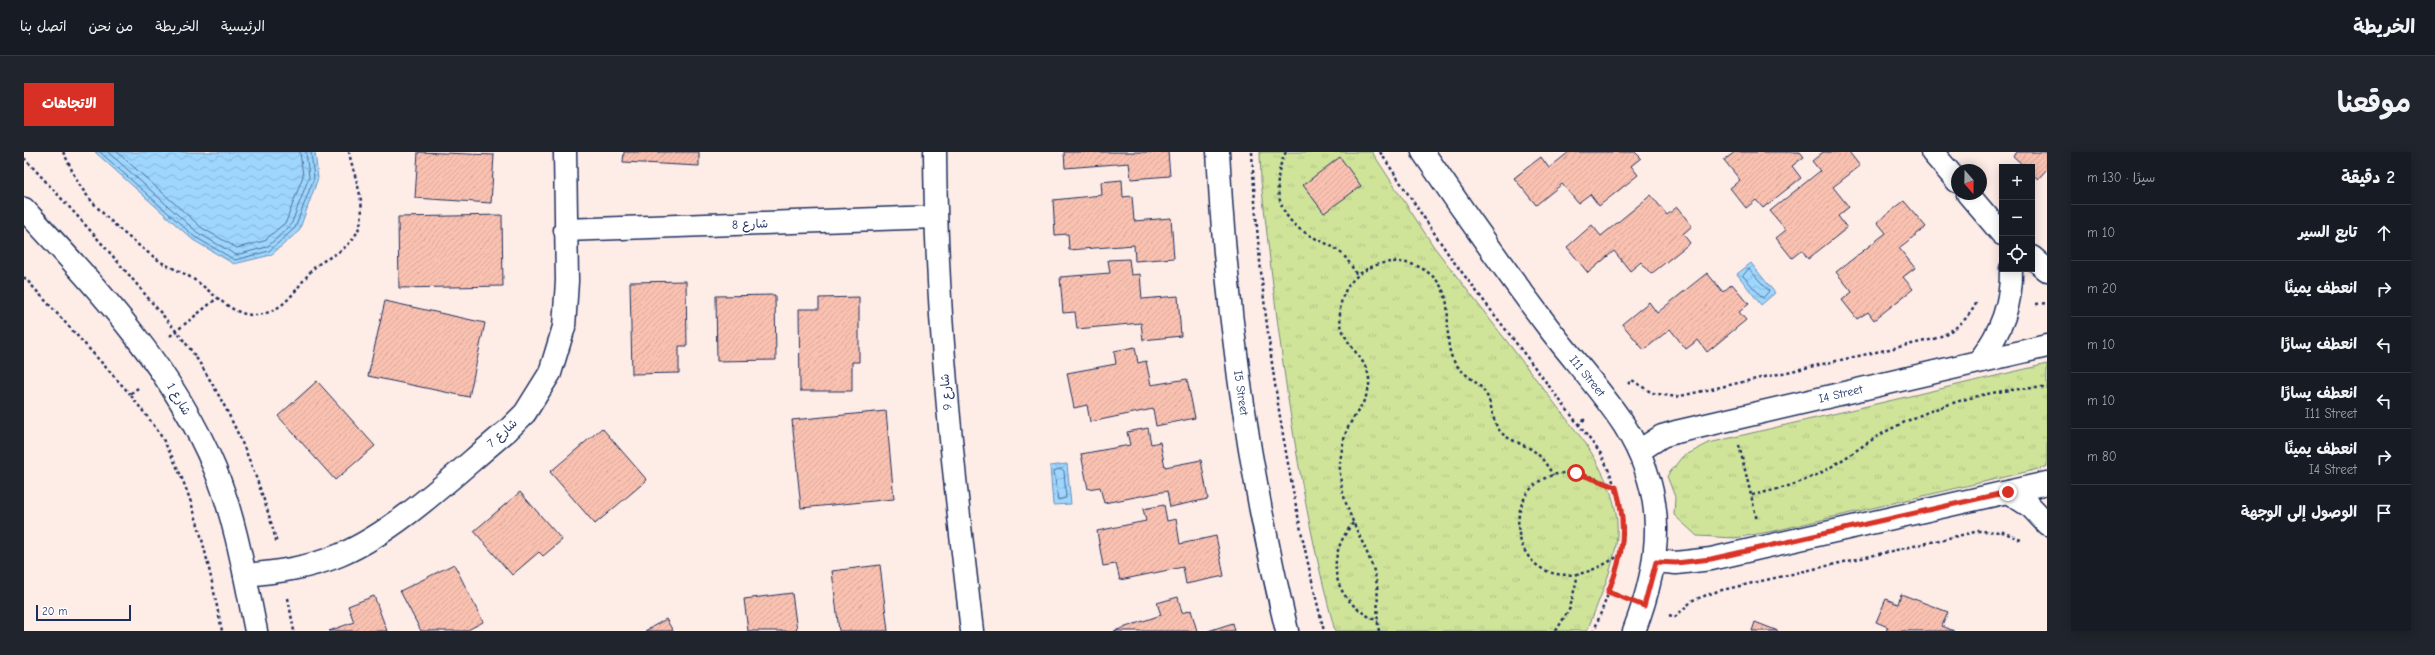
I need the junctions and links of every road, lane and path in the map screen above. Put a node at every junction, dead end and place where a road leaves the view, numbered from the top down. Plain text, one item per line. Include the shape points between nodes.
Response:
1 (63, 152) edge
2 (349, 152) edge
3 (565, 152) edge
4 (935, 152) edge
5 (1218, 152) edge
6 (1252, 152) edge
7 (1286, 152) edge
8 (1380, 152) edge
9 (1423, 152) edge
10 (1932, 152) edge
11 (1951, 174) edge
12 (1973, 200) edge
13 (24, 209) edge
14 (936, 217) junction
15 (566, 230) junction
16 (1999, 230) edge
17 (2035, 260) edge
18 (2047, 270) edge
19 (2011, 272) edge
20 (1357, 276) junction
21 (24, 277) edge
22 (2047, 303) edge
23 (2008, 305) junction
24 (2047, 346) edge
25 (1980, 360) junction
26 (1724, 386) junction
27 (2047, 388) edge
28 (130, 394) dead end
29 (1607, 401) junction
30 (1732, 419) junction
31 (1578, 425) junction
32 (1639, 451) junction
33 (1553, 475) junction
34 (2047, 483) edge
35 (1616, 487) junction
36 (2008, 492) junction
37 (1752, 495) junction
38 (1353, 522) junction
39 (2047, 524) edge
40 (2030, 539) dead end
41 (1763, 547) junction
42 (1622, 554) junction
43 (1656, 562) junction
44 (1578, 574) junction
45 (245, 575) junction
46 (1770, 579) junction
47 (1608, 592) junction
48 (1644, 606) junction
49 (1378, 621) junction
50 (256, 631) edge
51 (972, 631) edge
52 (1287, 631) edge
53 (1324, 631) edge
54 (1379, 631) edge
55 (1556, 631) edge
56 (1594, 631) edge
57 (1634, 631) edge

1 - 2 path via 82,190 104,214 146,251 162,263 194,279 216,299 251,316 269,313 285,303 318,265 345,248 356,234 362,217 362,199
3 - 15 street, شارع 7
4 - 14 street, شارع 9
5 - 52 street, I5 Street via 1225,258 1242,406 1258,498
6 - 53 path via 1258,238 1278,398 1303,539
7 - 20 path via 1278,172 1277,185 1283,210 1300,229 1344,254
8 - 31 path via 1451,258
9 - 29 street, I11 Street via 1505,270
10 - 11 street
12 - 16 street
13 - 45 street, شارع 1 via 114,308 163,372 215,469 233,522
14 - 15 street, شارع 8
14 - 51 street, شارع 9 via 940,333
15 - 45 street, شارع 7 via 567,281 564,327 550,373 525,412 508,430 403,516 367,542 339,556 304,566
17 - 18 street
19 - 23 street
20 - 33 path via 1373,265 1388,261 1404,261 1431,275 1441,287 1447,301 1449,346 1454,362 1486,394 1499,430 1505,436 1536,452
20 - 38 path via 1342,298 1340,313 1341,329 1347,343 1366,369 1369,380 1365,399 1346,434 1340,463 1342,484
21 - 28 path
22 - 23 path
23 - 25 street via 2002,325
23 - 26 path via 1977,302 1962,323 1949,333 1934,339
24 - 25 street, I4 Street
25 - 30 street, I4 Street
26 - 29 path via 1676,397 1664,396 1641,388 1632,380
26 - 30 path
27 - 37 path via 1998,392 1958,401 1884,433 1817,475 1781,489
29 - 31 path
29 - 32 street, I11 Street
30 - 32 street, I4 Street via 1662,436
30 - 37 path
31 - 35 path via 1601,454
32 - 43 street, I11 Street via 1651,487 1657,524
33 - 35 path via 1576,473
33 - 44 path via 1532,488 1522,502 1517,517 1518,533 1523,548 1533,562 1562,575
34 - 36 street
35 - 42 path via 1623,520
36 - 39 street via 2031,507
36 - 41 street
37 - 41 path
38 - 49 path via 1374,572 1379,592
38 - 49 path via 1343,534 1337,548 1337,579 1342,593 1352,606
40 - 46 path via 2024,542 2003,532 1979,531
41 - 43 street via 1694,562
41 - 46 path
42 - 44 path via 1593,570
42 - 47 path
43 - 48 street, I11 Street
44 - 55 path via 1570,608
45 - 50 street, شارع 1
46 - 48 path via 1704,595 1693,600 1675,617
47 - 48 path
47 - 56 path
48 - 57 street, I11 Street
49 - 54 path

